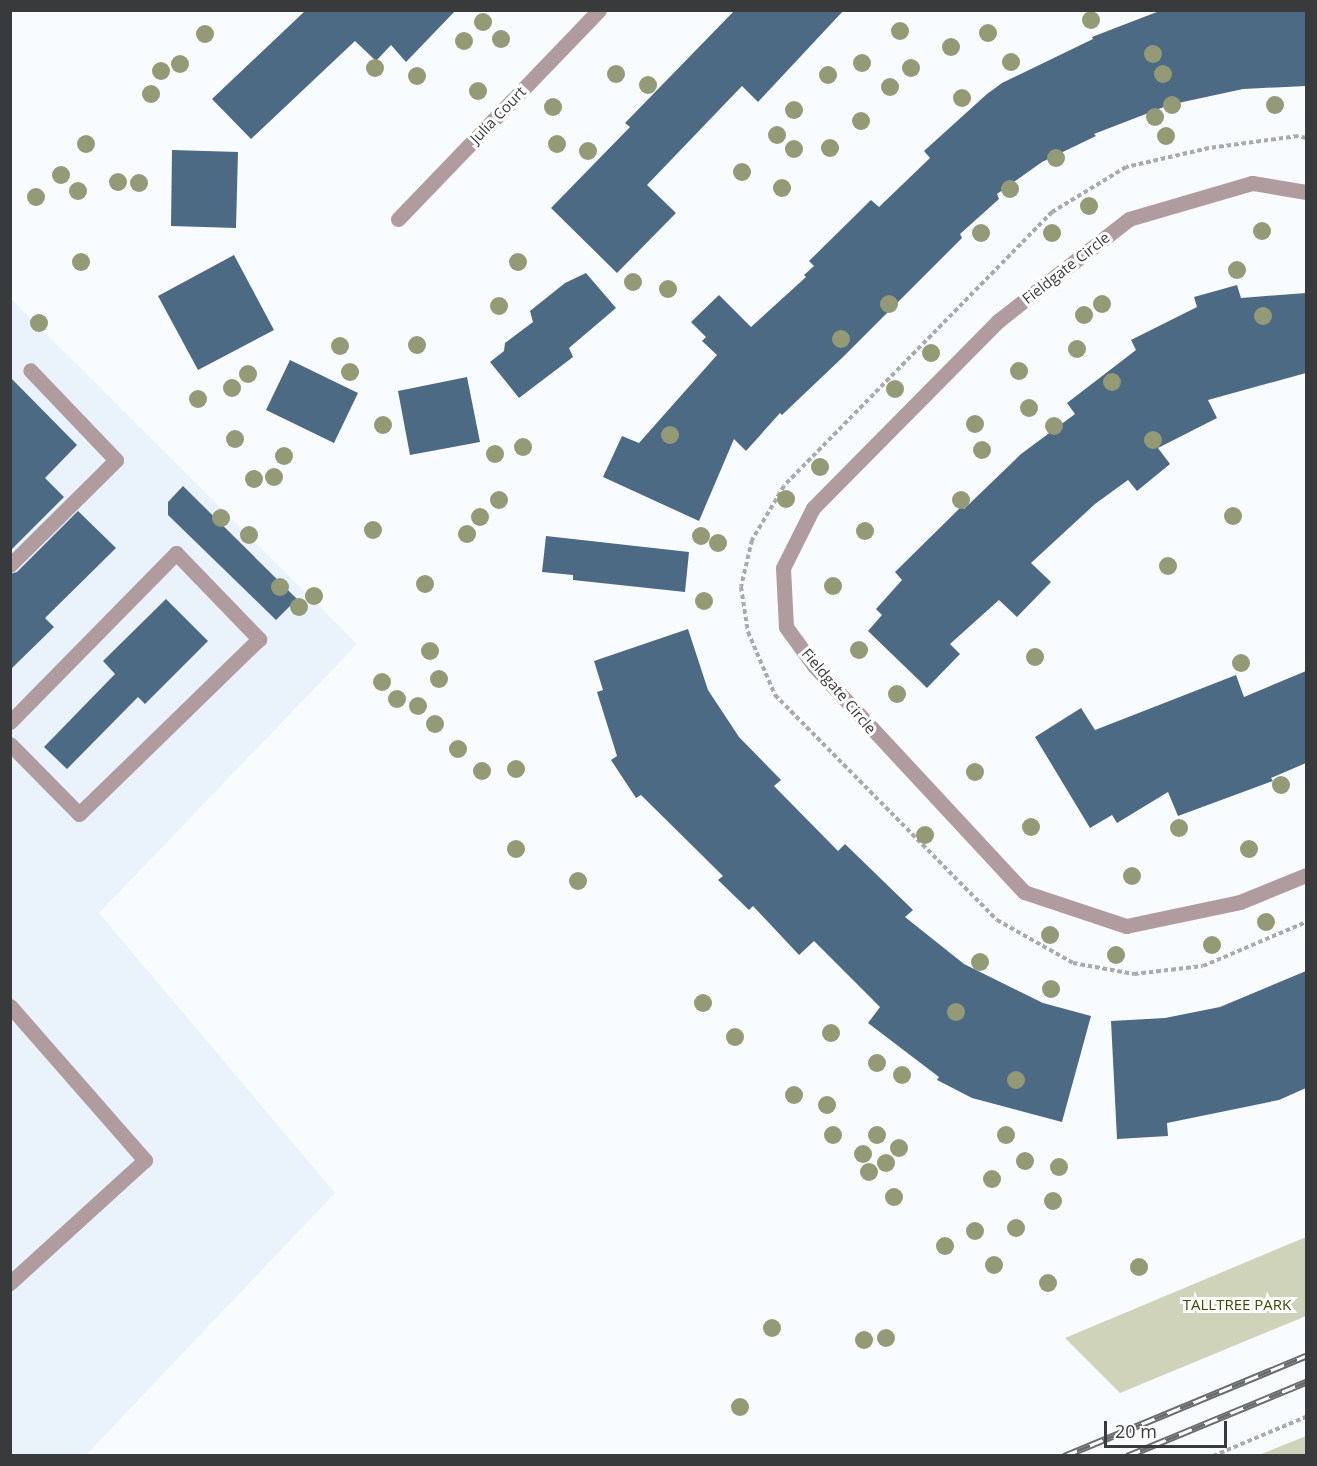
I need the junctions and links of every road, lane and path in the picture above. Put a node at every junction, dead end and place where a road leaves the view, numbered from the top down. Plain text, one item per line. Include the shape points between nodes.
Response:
1 (599, 10) edge
2 (1306, 138) edge
3 (1306, 192) edge
4 (398, 219) dead end
5 (30, 370) dead end
6 (10, 565) edge
7 (10, 722) edge
8 (10, 744) edge
9 (1306, 875) edge
10 (1306, 922) edge
11 (10, 1006) edge
12 (10, 1283) edge
13 (1306, 1417) edge
14 (1213, 1455) edge

1 - 4 street, Julia Court
2 - 10 path via 1209,148 1126,167 1052,212 784,486 752,540 741,587 748,632 775,695 997,920 1072,963 1134,974 1203,966
3 - 9 street, Fieldgate Circle via 1252,183 1129,219 998,321 813,508 783,568 786,627 815,667 1024,892 1126,926 1240,902
5 - 6 street via 116,460
7 - 8 street via 176,553 259,639 79,814
11 - 12 street via 144,1160
13 - 14 path

